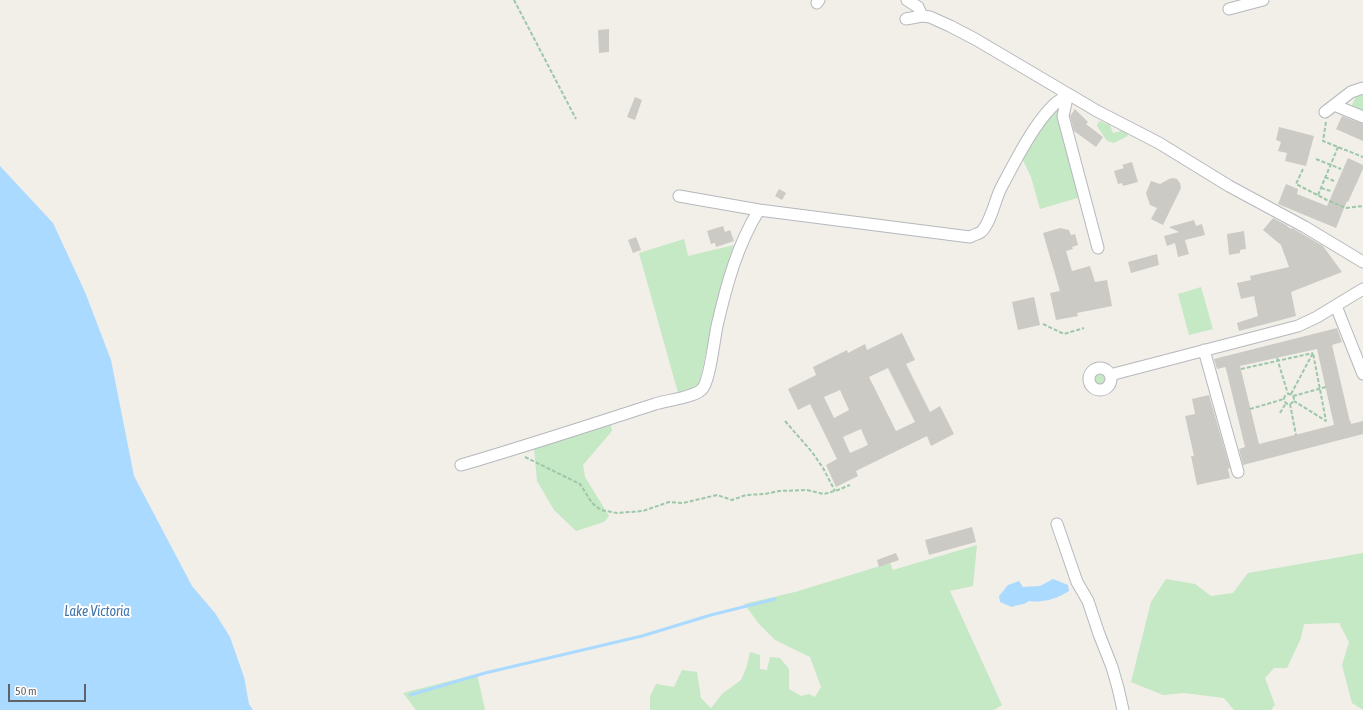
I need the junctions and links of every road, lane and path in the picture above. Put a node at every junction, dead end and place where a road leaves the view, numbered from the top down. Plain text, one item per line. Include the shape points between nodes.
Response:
1 (514, 0) edge
2 (907, 0) edge
3 (1263, 0) edge
4 (1229, 9) dead end
5 (922, 16) junction
6 (906, 19) dead end
7 (1363, 88) edge
8 (1068, 94) junction
9 (1329, 109) junction
10 (1363, 117) edge
11 (576, 119) dead end
12 (1338, 147) junction
13 (1363, 157) edge
14 (1316, 159) dead end
15 (1331, 165) junction
16 (1303, 169) dead end
17 (1341, 169) dead end
18 (1325, 177) junction
19 (1334, 181) dead end
20 (1321, 188) junction
21 (1330, 191) dead end
22 (1318, 195) junction
23 (679, 196) dead end
24 (1363, 206) edge
25 (759, 210) junction
26 (1098, 248) dead end
27 (1363, 262) edge
28 (1363, 289) edge
29 (1336, 306) junction
30 (1043, 324) dead end
31 (1084, 328) dead end
32 (1204, 350) junction
33 (1313, 353) junction
34 (1278, 359) junction
35 (1241, 369) dead end
36 (1363, 374) edge
37 (1110, 375) dead end
38 (1326, 387) dead end
39 (1319, 389) junction
40 (1291, 395) junction
41 (1284, 399) junction
42 (1294, 401) junction
43 (1286, 403) junction
44 (1290, 404) junction
45 (1250, 408) dead end
46 (1280, 413) dead end
47 (785, 421) dead end
48 (1296, 435) dead end
49 (519, 454) dead end
50 (461, 465) dead end
51 (1238, 472) dead end
52 (850, 485) dead end
53 (835, 491) junction
54 (1057, 524) dead end
55 (1123, 710) edge

1 - 11 path
2 - 5 street via 918,7
3 - 4 street
5 - 6 street
5 - 8 street via 937,20 975,39
7 - 9 street via 1351,92
8 - 25 street via 1040,121 999,192 985,226 981,232 970,237
8 - 26 street via 1063,116
8 - 27 street via 1159,143
9 - 10 street
9 - 12 path via 1323,141
12 - 13 path
12 - 15 path
14 - 15 path
15 - 17 path
15 - 18 path
16 - 22 path via 1296,184
18 - 19 path
18 - 20 path
20 - 21 path
20 - 22 path
22 - 24 path via 1346,208
23 - 25 street
25 - 50 street via 747,231 726,292 703,388 693,394
28 - 29 street
29 - 32 street via 1298,326
29 - 36 street
30 - 31 path via 1064,334
32 - 37 street
32 - 51 street
33 - 34 path
33 - 39 path
33 - 40 path
34 - 35 path
34 - 40 path
38 - 39 path
39 - 40 path
39 - 42 path via 1326,421
40 - 41 path via 1285,396
40 - 42 path
41 - 43 path
41 - 45 path
42 - 44 path
43 - 44 path
43 - 46 path
44 - 48 path
47 - 53 path via 812,452
49 - 53 path via 580,484 592,504 601,510 617,513 644,511 669,502 684,503 717,495 732,500 746,495 779,491 807,490 824,494
52 - 53 path
54 - 55 street via 1077,582 1088,601 1112,667

